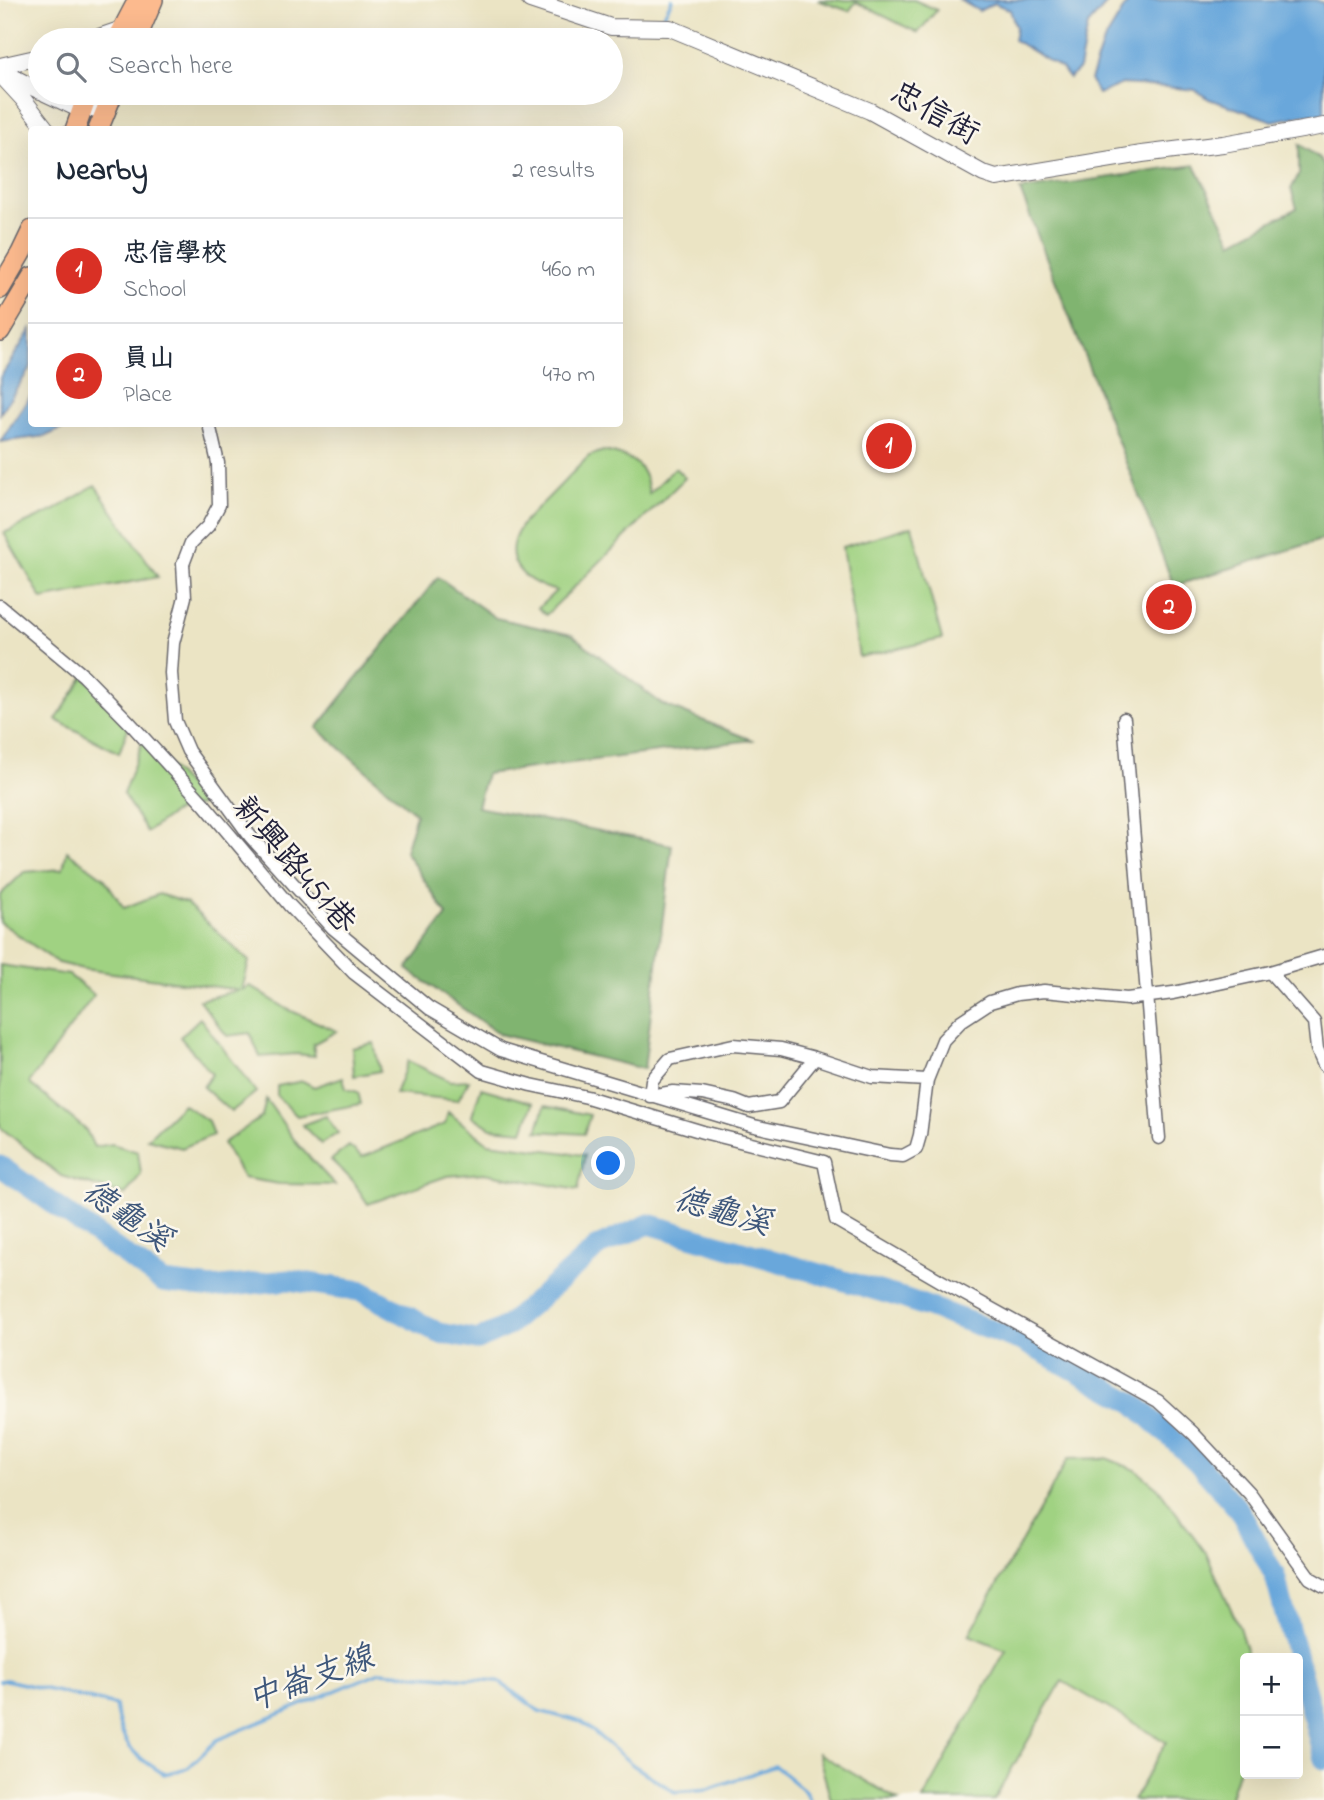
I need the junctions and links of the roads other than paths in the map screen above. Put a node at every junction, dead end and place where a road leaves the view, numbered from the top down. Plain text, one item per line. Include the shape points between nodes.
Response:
1 (138, 0) edge
2 (153, 0) edge
3 (530, 0) edge
4 (129, 28) edge
5 (132, 28) edge
6 (28, 61) edge
7 (0, 69) edge
8 (28, 69) edge
9 (28, 84) edge
10 (84, 105) edge
11 (104, 105) edge
12 (44, 126) edge
13 (76, 126) edge
14 (99, 126) edge
15 (1324, 126) edge
16 (28, 238) edge
17 (28, 284) edge
18 (0, 289) edge
19 (0, 331) edge
20 (209, 427) edge
21 (0, 606) edge
22 (1124, 719) dead end
23 (1324, 956) edge
24 (1270, 972) junction
25 (1147, 995) junction
26 (815, 1058) junction
27 (1324, 1065) edge
28 (927, 1080) junction
29 (650, 1096) junction
30 (1159, 1138) dead end
31 (1324, 1586) edge

1 - 4 main road
2 - 5 main road
3 - 15 street, 忠信街 via 611,27 670,28 870,111 996,178
6 - 7 street
7 - 8 street
7 - 9 street
7 - 12 street
10 - 13 main road
11 - 14 main road
16 - 18 main road
17 - 19 main road
20 - 29 street via 218,463 219,505 208,526 191,543 183,564 185,597 171,673 175,721 188,751 250,835 333,928 429,1008 501,1050
21 - 31 street, 新興路451巷 via 84,676 130,723 354,973 482,1071 824,1162 836,1220 1158,1401 1249,1493 1310,1578
22 - 25 street
23 - 24 street
24 - 25 street
24 - 27 street via 1314,1022
25 - 28 street via 1128,999 1044,991 990,1002 950,1031
25 - 30 street
26 - 28 street via 872,1077
26 - 29 street via 779,1102 749,1107 702,1094
26 - 29 street via 781,1049 733,1045 670,1059 652,1080
28 - 29 street via 916,1149 903,1156 754,1126

